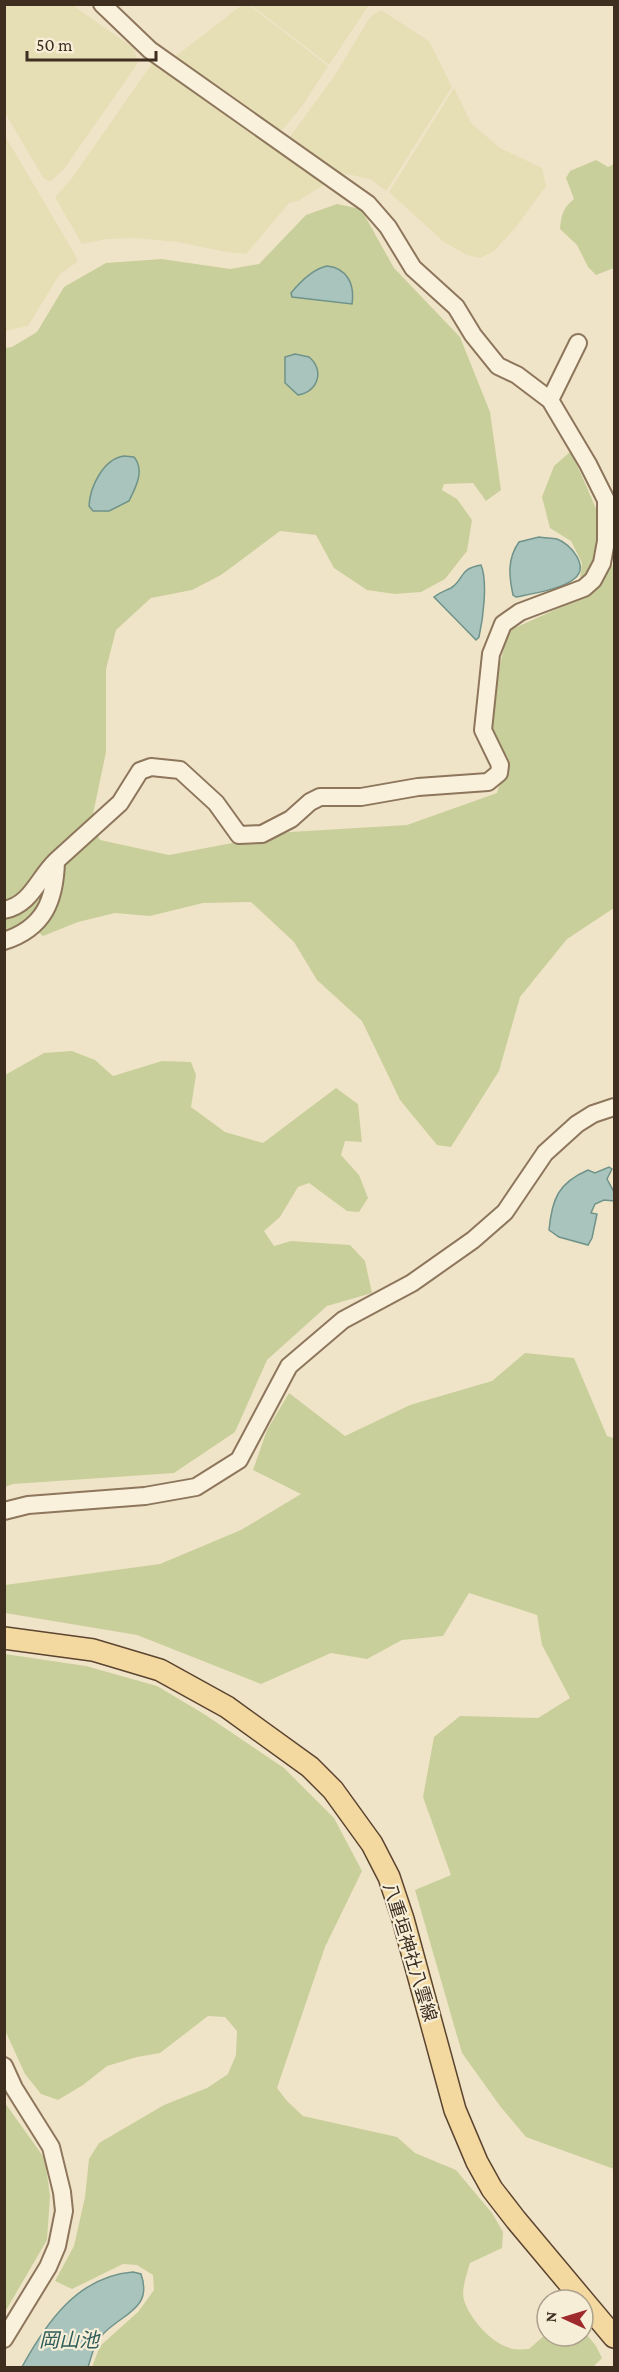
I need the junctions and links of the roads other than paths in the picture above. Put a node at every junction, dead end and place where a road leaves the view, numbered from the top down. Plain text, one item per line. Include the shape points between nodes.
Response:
1 (102, 4) edge
2 (578, 343) dead end
3 (550, 400) junction
4 (56, 861) junction
5 (4, 910) edge
6 (4, 941) edge
7 (615, 1107) edge
8 (4, 1511) edge
9 (4, 1638) edge
10 (4, 2066) edge
11 (615, 2337) edge
12 (4, 2339) edge

1 - 3 street via 150,50 368,204 388,227 413,268 456,307 498,366
2 - 3 street
3 - 4 street via 606,500 606,541 602,563 584,588 520,612 503,624 491,654 483,730 500,765 493,779 361,797 320,797 262,834 239,836 216,803 180,770 151,767 140,771 120,803
4 - 5 street via 27,899 16,908
4 - 6 street via 50,904 40,921
7 - 8 street via 593,1114 545,1153 505,1212 473,1240 412,1283 343,1320 289,1366 239,1460 196,1487
9 - 11 main road, 八重垣神社八雲線 via 93,1650 159,1670 237,1713 310,1767 333,1790 372,1844 389,1878 455,2110 477,2162 516,2220
10 - 12 street via 51,2147 64,2211 48,2267

